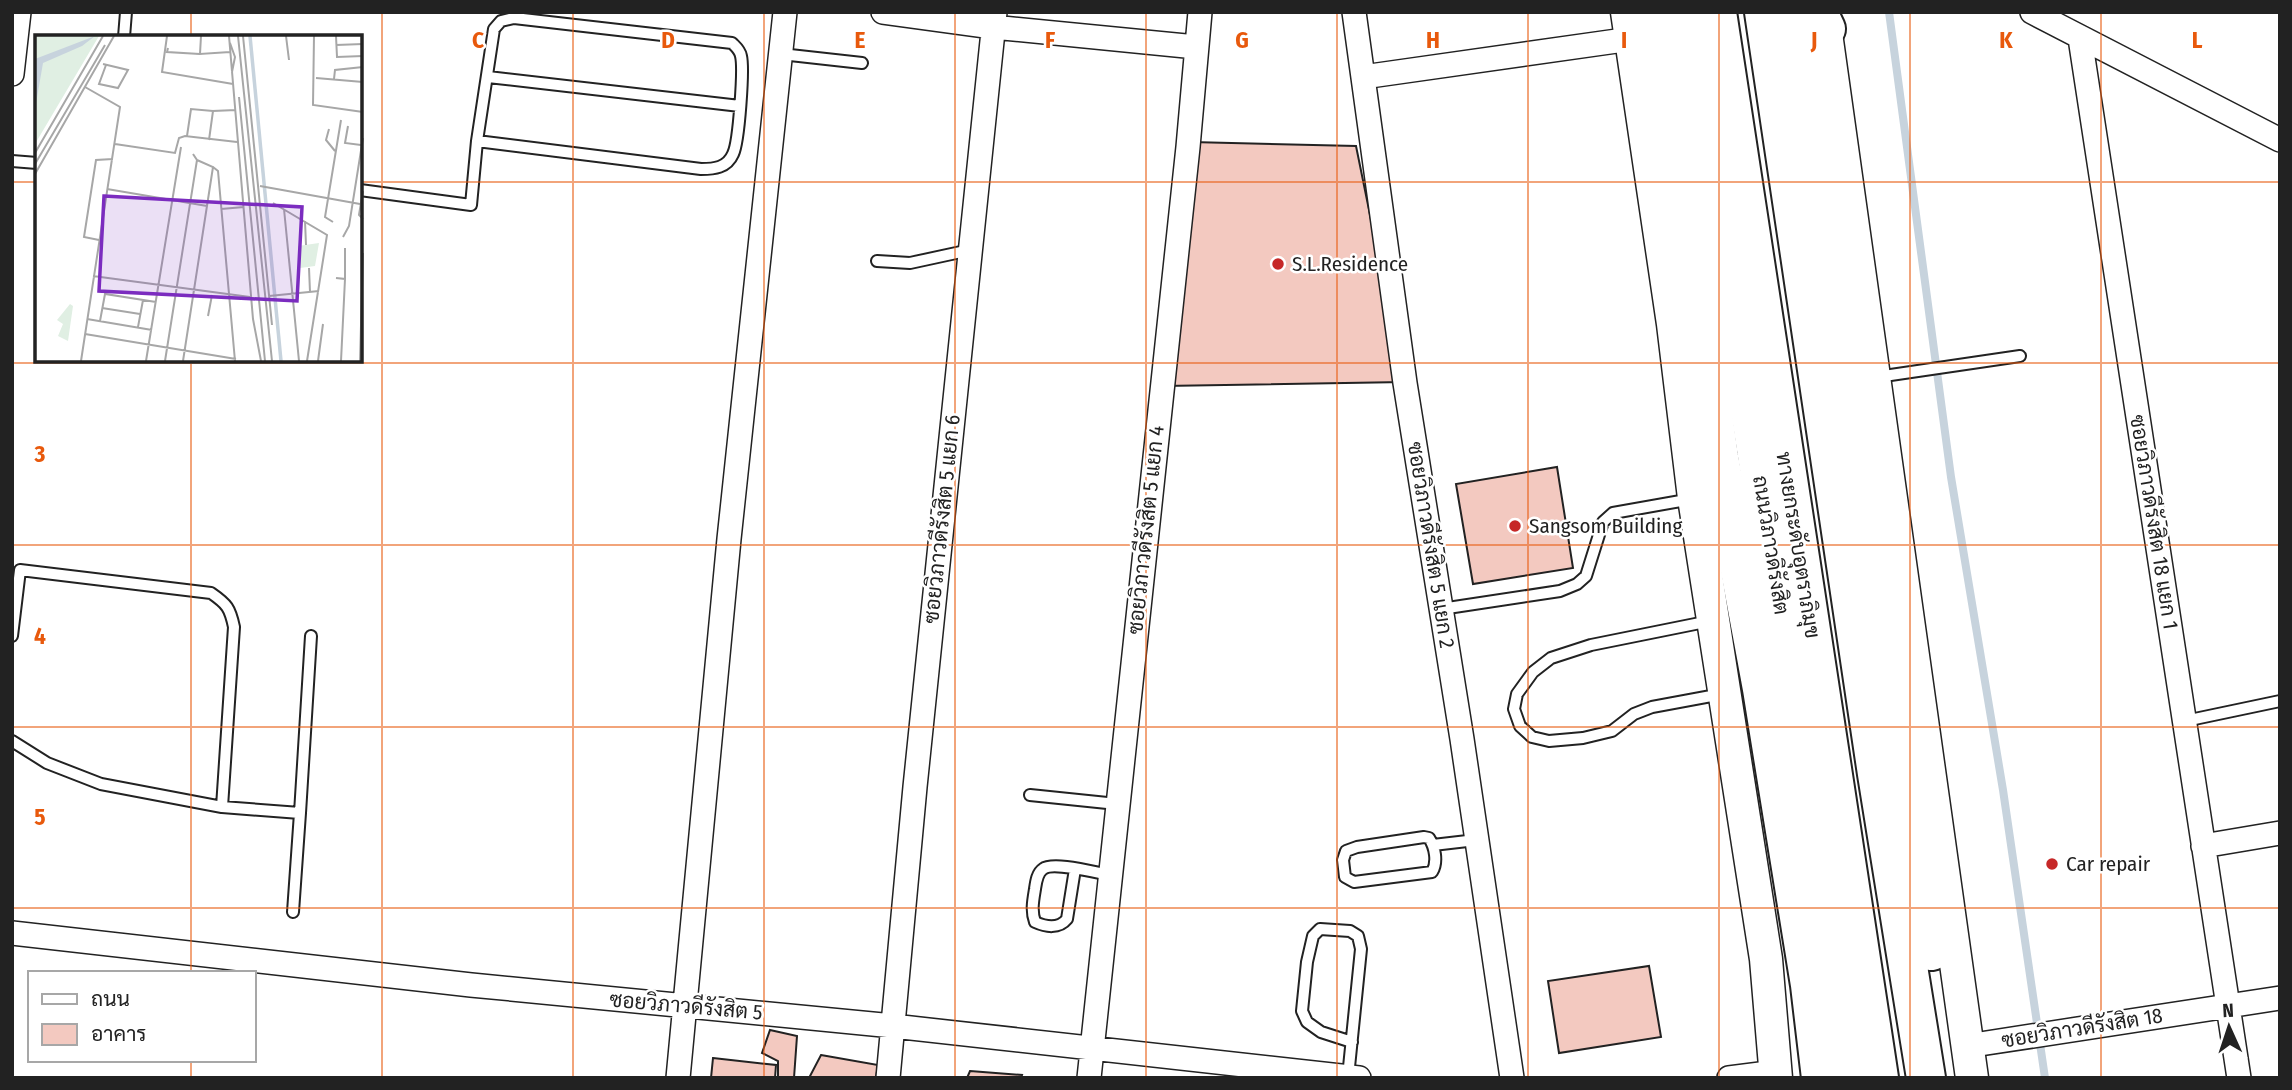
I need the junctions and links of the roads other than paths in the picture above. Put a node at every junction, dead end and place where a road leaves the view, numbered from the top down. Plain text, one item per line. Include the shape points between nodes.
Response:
1 (19, 12) edge
2 (126, 12) edge
3 (785, 12) edge
4 (883, 12) edge
5 (1200, 12) edge
6 (1354, 12) edge
7 (1658, 12) edge
8 (1688, 12) edge
9 (1717, 12) edge
10 (1764, 12) edge
11 (1776, 12) edge
12 (2032, 12) edge
13 (1816, 16) edge
14 (994, 19) edge
15 (1629, 26) edge
16 (124, 35) edge
17 (2080, 38) junction
18 (1196, 47) junction
19 (780, 54) junction
20 (862, 63) dead end
21 (12, 74) edge
22 (488, 77) junction
23 (1363, 77) junction
24 (740, 106) junction
25 (2280, 140) edge
26 (477, 141) junction
27 (12, 161) edge
28 (35, 163) edge
29 (362, 190) edge
30 (970, 250) junction
31 (877, 261) dead end
32 (2020, 356) dead end
33 (1874, 378) junction
34 (1694, 498) junction
35 (1441, 608) junction
36 (1713, 620) junction
37 (12, 636) edge
38 (311, 636) dead end
39 (1725, 693) junction
40 (2280, 701) edge
41 (2185, 721) junction
42 (12, 741) edge
43 (1030, 795) dead end
44 (1117, 804) junction
45 (222, 807) junction
46 (300, 813) junction
47 (2280, 833) edge
48 (1476, 840) junction
49 (1433, 845) junction
50 (2203, 846) junction
51 (1075, 869) junction
52 (1110, 875) junction
53 (293, 912) dead end
54 (12, 933) edge
55 (2280, 999) edge
56 (685, 1006) junction
57 (2227, 1006) junction
58 (893, 1026) junction
59 (1352, 1042) junction
60 (1091, 1048) junction
61 (1959, 1062) edge
62 (1306, 1075) edge
63 (1776, 1075) edge
64 (1354, 1077) edge
65 (678, 1078) edge
66 (888, 1078) edge
67 (1088, 1078) edge
68 (1512, 1078) edge
69 (1728, 1078) edge
70 (1821, 1078) edge
71 (1854, 1078) edge
72 (1879, 1078) edge
73 (1928, 1078) edge
74 (1972, 1078) edge
75 (2239, 1078) edge

1 - 21 street
2 - 16 lane
3 - 19 street
4 - 14 street
5 - 18 street, ซอยวิภาวดีรังสิต 5 แยก 4
6 - 23 street, ซอยวิภาวดีรังสิต 5 แยก 2
7 - 70 highway via 1719,457 1762,689
8 - 71 highway, ถนนวิภาวดีรังสิต
9 - 72 highway, ทางยกระดับอุตราภิมุข
10 - 73 highway, ทางยกระดับอุตราภิมุข via 1877,774
11 - 73 highway
12 - 17 street
13 - 33 main road
13 - 61 highway via 1892,678
14 - 18 street
14 - 30 street, ซอยวิภาวดีรังสิต 5 แยก 6
15 - 23 street
15 - 34 main road
17 - 25 street
17 - 41 street, ซอยวิภาวดีรังสิต 18 แยก 1
18 - 44 street, ซอยวิภาวดีรังสิต 5 แยก 4
19 - 20 lane
19 - 56 street
22 - 24 lane
22 - 24 lane via 494,29 500,21 514,18 732,43 741,52
22 - 26 lane
23 - 35 street, ซอยวิภาวดีรังสิต 5 แยก 2
24 - 26 lane via 733,154 717,169
26 - 29 lane via 471,205
27 - 28 lane
30 - 31 lane via 910,263
30 - 58 street, ซอยวิภาวดีรังสิต 5 แยก 6
32 - 33 lane
33 - 61 main road
34 - 35 lane via 1613,513 1603,522 1586,576 1560,591
34 - 36 main road
35 - 48 street, ซอยวิภาวดีรังสิต 5 แยก 2
36 - 39 main road
36 - 39 lane via 1591,645 1551,658 1532,672 1517,694 1514,709 1520,726 1532,737 1549,741 1612,731 1652,707
37 - 45 lane via 20,570 211,593 220,599 231,609 234,627
38 - 46 lane
39 - 63 main road via 1766,960
40 - 41 lane
41 - 50 street, ซอยวิภาวดีรังสิต 18 แยก 1
42 - 45 lane via 47,763 101,784
43 - 44 lane
44 - 52 street, ซอยวิภาวดีรังสิต 5 แยก 4
45 - 46 lane
46 - 53 lane
47 - 50 street
48 - 49 lane
48 - 68 street, ซอยวิภาวดีรังสิต 5 แยก 2
49 - 49 lane via 1432,872 1354,881 1345,877 1346,851 1424,837
50 - 57 street, ซอยวิภาวดีรังสิต 18 แยก 1
51 - 51 lane via 1064,923 1046,926 1035,922 1032,904 1042,869
51 - 52 lane
52 - 60 street, ซอยวิภาวดีรังสิต 5 แยก 4
54 - 56 street, ซอยวิภาวดีรังสิต 5
55 - 57 street, ซอยวิภาวดีรังสิต 18
56 - 58 street, ซอยวิภาวดีรังสิต 5
56 - 65 street
57 - 61 street, ซอยวิภาวดีรังสิต 18 via 2027,1037
57 - 75 street, ซอยวิภาวดีรังสิต 18 แยก 1
58 - 60 street, ซอยวิภาวดีรังสิต 5
58 - 66 street, ซอยวิภาวดีรังสิต 5 แยก 6
59 - 59 lane via 1321,1032 1307,1022 1302,1011 1307,962 1313,936 1320,929 1358,936 1361,949
59 - 64 lane
60 - 62 street, ซอยวิภาวดีรังสิต 5
60 - 67 street, ซอยวิภาวดีรังสิต 5 แยก 4
61 - 74 main road
62 - 64 street, ซอยวิภาวดีรังสิต 5
63 - 69 street

